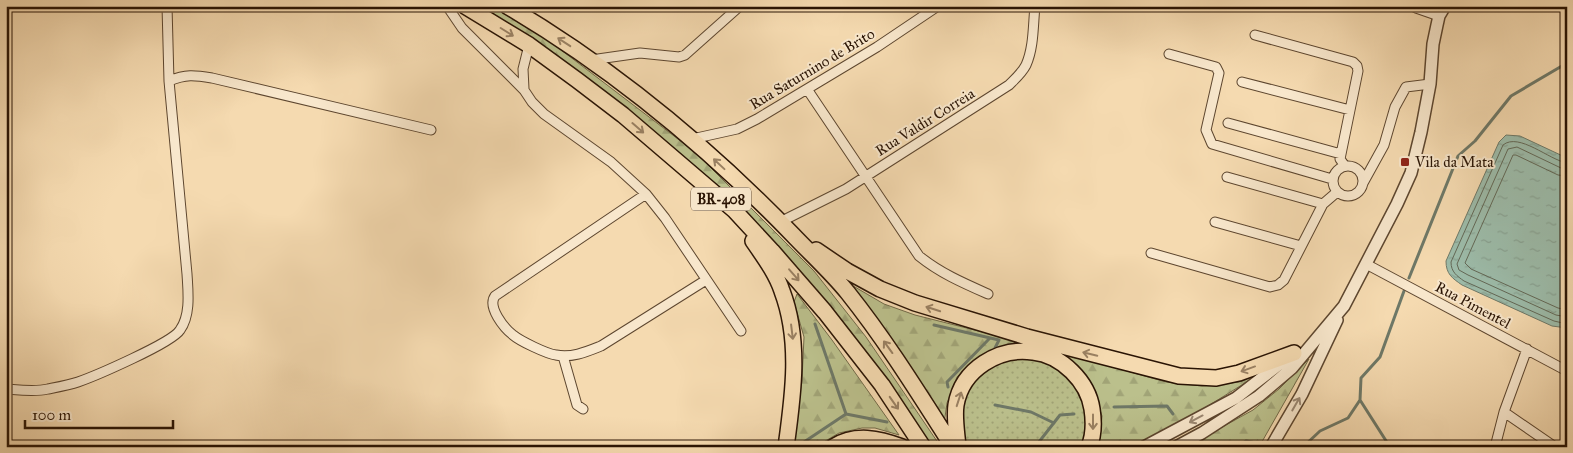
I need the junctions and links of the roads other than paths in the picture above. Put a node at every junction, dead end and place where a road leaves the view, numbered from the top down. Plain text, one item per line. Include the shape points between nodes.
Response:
1 (167, 6) edge
2 (447, 6) edge
3 (465, 6) edge
4 (507, 6) edge
5 (740, 6) edge
6 (938, 6) edge
7 (1035, 6) edge
8 (1428, 6) edge
9 (1413, 7) edge
10 (1442, 11) edge
11 (1255, 35) dead end
12 (529, 45) junction
13 (1169, 54) dead end
14 (591, 60) junction
15 (169, 80) junction
16 (1242, 82) dead end
17 (1430, 84) junction
18 (807, 89) junction
19 (524, 90) junction
20 (1350, 110) junction
21 (1228, 123) dead end
22 (431, 130) dead end
23 (692, 140) junction
24 (1341, 154) junction
25 (1375, 160) junction
26 (1345, 166) junction
27 (1358, 170) junction
28 (866, 176) junction
29 (1227, 177) dead end
30 (1332, 179) junction
31 (1363, 183) junction
32 (1338, 192) junction
33 (646, 194) junction
34 (1323, 204) junction
35 (734, 210) junction
36 (780, 222) junction
37 (1215, 222) dead end
38 (794, 236) junction
39 (1301, 246) junction
40 (1151, 253) dead end
41 (1366, 264) junction
42 (706, 280) junction
43 (1353, 288) junction
44 (988, 294) dead end
45 (1344, 306) junction
46 (740, 331) dead end
47 (1527, 349) junction
48 (1294, 353) junction
49 (563, 356) junction
50 (1567, 371) edge
51 (6, 389) edge
52 (584, 409) dead end
53 (1504, 412) junction
54 (786, 447) edge
55 (833, 447) edge
56 (902, 447) edge
57 (923, 447) edge
58 (952, 447) edge
59 (958, 447) edge
60 (1088, 447) edge
61 (1144, 447) edge
62 (1176, 447) edge
63 (1271, 447) edge
64 (1495, 447) edge
65 (1555, 447) edge

1 - 15 street
2 - 19 street via 462,28
3 -> 12 highway, BR-408
14 -> 4 highway, BR-408
5 - 14 street via 685,55 640,52
6 - 18 street, Rua Saturnino de Brito
7 - 28 street, Rua Valdir Correia via 1030,48 1020,75 1008,86
8 - 9 street
9 - 10 street
10 - 17 street via 1433,44
11 - 20 street via 1353,62 1358,71
12 - 19 street via 523,69
12 -> 35 highway, BR-408 via 623,115
13 - 30 street via 1216,68 1219,73 1206,130 1212,144
14 - 23 highway, BR-408
15 - 22 street via 192,75 212,78
15 - 51 street via 187,274 186,315 180,330 166,342 78,382 46,390
16 - 20 street
17 - 25 street via 1406,87
17 - 41 street via 1411,173
18 - 23 street, Rua Saturnino de Brito via 737,129
18 - 28 street
19 - 33 street via 544,114 611,162
20 - 24 street
21 - 24 street
36 -> 23 highway, BR-408
24 - 26 street via 1340,159
25 - 27 street
25 - 31 street
26 - 27 street
26 - 30 street via 1336,170
27 - 31 street
28 - 36 street, Rua Valdir Correia
28 - 44 street via 919,256 947,276
29 - 34 street
30 - 32 street
31 - 32 street via 1351,196
32 - 34 street
33 - 42 street
33 - 49 street via 492,300 494,310 512,335 548,354
34 - 39 street
35 -> 54 highway via 771,267 789,313 794,348
35 -> 57 highway, BR-408 via 825,312 882,385
36 - 38 highway, BR-408
37 - 39 street
48 -> 38 highway via 1216,378 1179,376 1026,337 915,303 847,271
58 -> 38 highway, BR-408 via 891,350 847,291
39 - 40 street via 1284,280 1270,287
41 - 43 street
41 - 47 street, Rua Pimentel
42 - 46 street
42 - 49 street via 601,346
43 - 45 street
43 - 48 street
45 - 62 street via 1292,368 1259,396
63 -> 45 street via 1302,394
47 - 50 street, Rua Pimentel
47 - 53 street
48 -> 61 street via 1236,398
49 - 52 street via 577,405
53 - 64 street
53 - 65 street
55 - 56 highway via 840,442 861,438 882,439
59 -> 60 highway via 956,405 963,385 973,371 993,357 1014,352 1033,352 1054,358 1082,383 1090,397 1094,422

